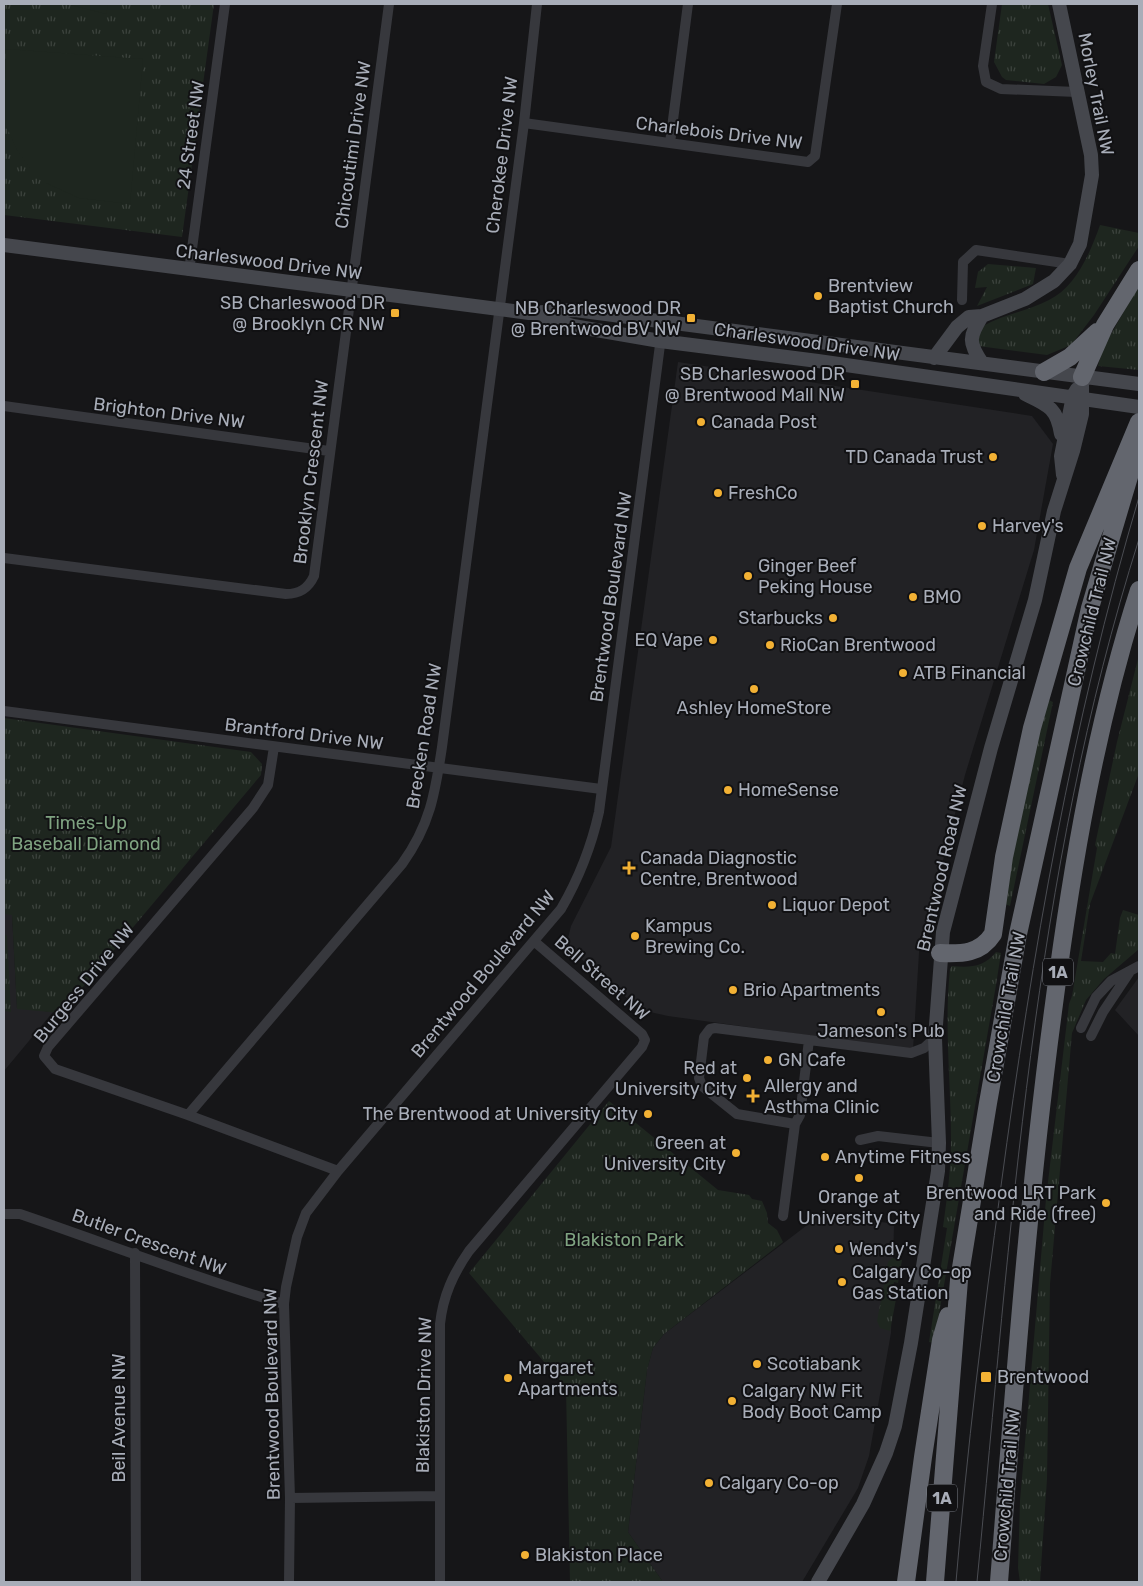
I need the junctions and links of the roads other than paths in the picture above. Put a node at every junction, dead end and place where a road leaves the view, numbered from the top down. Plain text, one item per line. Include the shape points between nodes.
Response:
1 (225, 4) edge
2 (389, 4) edge
3 (537, 4) edge
4 (688, 4) edge
5 (837, 4) edge
6 (992, 4) edge
7 (1059, 4) edge
8 (1077, 92) junction
9 (524, 123) junction
10 (670, 143) junction
11 (4, 245) edge
12 (1070, 264) junction
13 (1139, 270) edge
14 (189, 271) junction
15 (351, 292) junction
16 (962, 300) dead end
17 (499, 309) junction
18 (529, 313) junction
19 (982, 316) junction
20 (663, 322) junction
21 (1105, 325) junction
22 (660, 341) junction
23 (934, 358) junction
24 (982, 364) junction
25 (1044, 372) junction
26 (1082, 377) junction
27 (1139, 384) edge
28 (1016, 389) junction
29 (1078, 397) junction
30 (4, 406) edge
31 (1139, 406) edge
32 (1139, 422) edge
33 (1139, 443) edge
34 (1063, 444) junction
35 (330, 451) junction
36 (1063, 481) junction
37 (4, 558) edge
38 (1139, 590) edge
39 (4, 711) edge
40 (274, 747) junction
41 (439, 766) junction
42 (601, 789) junction
43 (535, 942) junction
44 (940, 953) junction
45 (1139, 966) edge
46 (1129, 973) junction
47 (1081, 1028) dead end
48 (1091, 1036) dead end
49 (935, 1038) junction
50 (645, 1040) joint
51 (809, 1040) junction
52 (188, 1115) junction
53 (795, 1124) junction
54 (860, 1140) dead end
55 (939, 1143) junction
56 (338, 1171) junction
57 (4, 1214) edge
58 (783, 1216) dead end
59 (135, 1253) junction
60 (959, 1280) junction
61 (284, 1304) junction
62 (439, 1496) junction
63 (290, 1498) junction
64 (1003, 1529) junction
65 (136, 1582) edge
66 (289, 1582) edge
67 (440, 1582) edge
68 (818, 1582) edge
69 (906, 1582) edge
70 (936, 1582) edge
71 (999, 1582) edge
72 (1011, 1582) edge

1 - 14 street, 24 Street NW
2 - 15 street, Chicoutimi Drive NW
3 - 9 street, Cherokee Drive NW
4 - 10 street
5 - 10 street, Charlebois Drive NW via 815,156 808,162
6 - 8 street via 983,66 986,82 1001,89
7 - 8 street, Morley Trail NW
8 - 12 street, Morley Trail NW via 1091,155 1092,176 1080,244
9 - 10 street, Charlebois Drive NW
9 - 17 street, Cherokee Drive NW
11 - 14 street, Charleswood Drive NW
12 - 16 street via 976,250 963,262
12 - 19 street, Morley Trail NW via 1054,281 1025,299
13 - 21 highway
14 - 15 street, Charleswood Drive NW
15 - 17 street, Charleswood Drive NW
15 - 35 street, Brooklyn Crescent NW
17 - 18 street, Charleswood Drive NW
17 - 41 street, Brecken Road NW
18 - 20 street, Charleswood Drive NW via 575,310
18 - 22 street, Charleswood Drive NW via 573,326
19 - 23 street, Morley Trail NW via 969,317 957,327
19 - 24 street via 971,339 973,350
20 - 22 street, Brentwood Boulevard NW
20 - 23 street, Charleswood Drive NW
21 - 25 highway via 1070,357
21 - 26 highway
22 - 28 street, Charleswood Drive NW
22 - 42 street, Brentwood Boulevard NW
23 - 24 street, Charleswood Drive NW
24 - 25 street, Charleswood Drive NW
25 - 26 street, Charleswood Drive NW
26 - 27 street, Charleswood Drive NW
26 - 29 street, Brentwood Road NW
28 - 29 street, Charleswood Drive NW
28 - 34 street via 1053,410 1058,418
29 - 31 street, Charleswood Drive NW
29 - 34 street, Brentwood Road NW
29 - 36 street, Brentwood Road NW via 1082,414
30 - 35 street, Brighton Drive NW
32 - 44 highway via 1078,568 1032,728 1004,857 993,934 987,944 976,951
33 - 60 highway, Crowchild Trail NW / 1A via 1090,608 1046,801 1018,934
34 - 36 street, Brentwood Road NW
35 - 37 street, Brooklyn Crescent NW via 314,576 299,593 286,594
36 - 44 street, Brentwood Road NW via 1035,600 964,846
38 - 64 highway, Crowchild Trail NW / 1A via 1105,713 1063,934 1037,1128
39 - 40 street, Brantford Drive NW
40 - 41 street, Brantford Drive NW
40 - 52 street, Burgess Drive NW via 268,785 253,808 48,1047 44,1056 55,1069
41 - 42 street, Brantford Drive NW
41 - 52 street, Brecken Road NW via 426,825 410,852
42 - 43 street, Brentwood Boulevard NW via 594,836 576,883 561,909
43 - 50 street, Bell Street NW
43 - 56 street, Brentwood Boulevard NW
44 - 49 street, Brentwood Road NW
45 - 46 street
46 - 47 street via 1111,981 1096,997
46 - 48 street
49 - 51 street via 924,1048 911,1053
49 - 55 street, Brentwood Road NW
50 - 62 street, Blakiston Drive NW via 637,1054 469,1251 453,1276 440,1324
51 - 53 street via 800,1115
51 - 53 street via 715,1028 707,1032 703,1042 699,1078 702,1086 737,1114
52 - 56 street, Burgess Drive NW
53 - 58 street
54 - 55 street via 878,1136
55 - 68 street, Brentwood Road NW via 930,1230 895,1426 863,1504
56 - 61 street, Brentwood Boulevard NW via 306,1213 297,1237
57 - 59 street, Butler Crescent NW via 20,1214
59 - 61 street, Butler Crescent NW via 208,1282
59 - 65 street, Beil Avenue NW
60 - 69 highway via 942,1340
60 - 70 highway, Crowchild Trail NW / 1A
61 - 63 street, Brentwood Boulevard NW
62 - 63 street
62 - 67 street, Blakiston Drive NW
63 - 66 street, Brentwood Boulevard NW
64 - 71 highway, Crowchild Trail NW / 1A
64 - 72 highway via 1010,1553

